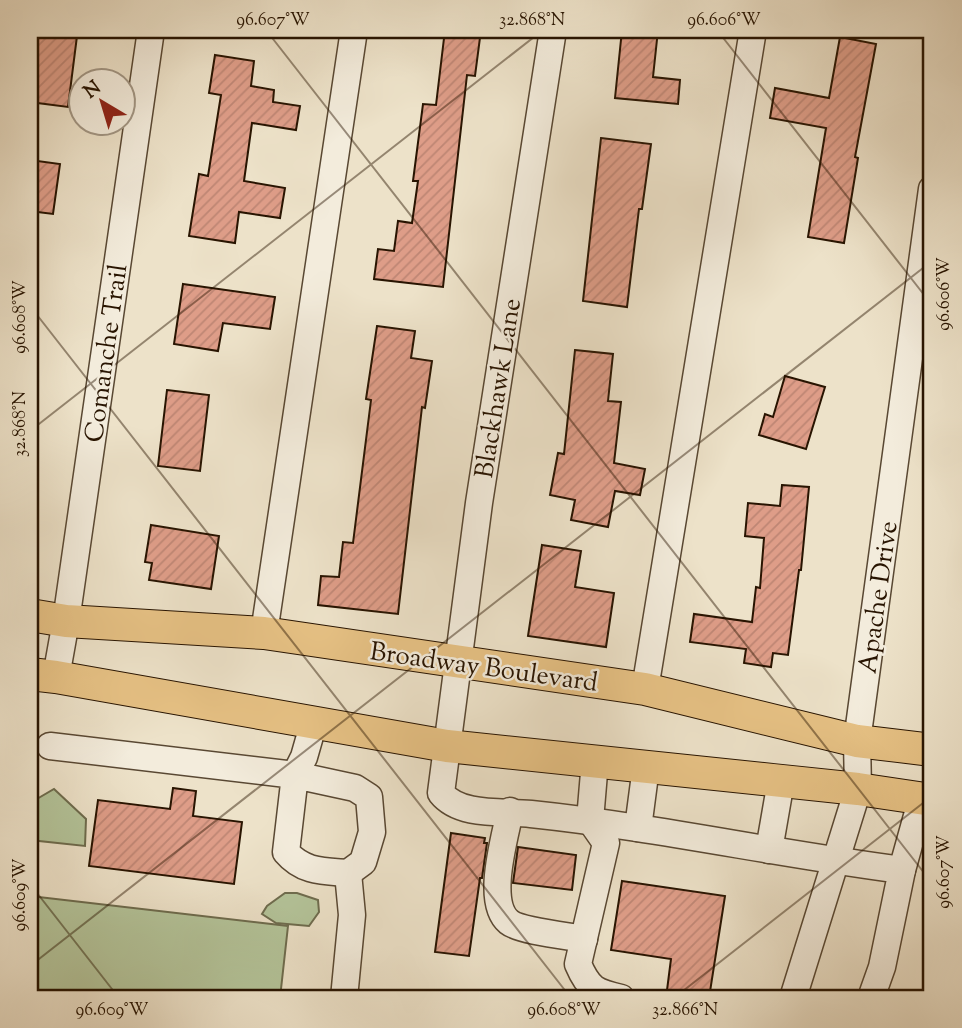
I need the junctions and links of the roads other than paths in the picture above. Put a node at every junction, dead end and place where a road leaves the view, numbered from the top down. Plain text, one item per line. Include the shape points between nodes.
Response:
1 (151, 30) edge
2 (354, 30) edge
3 (553, 30) edge
4 (753, 30) edge
5 (932, 188) edge
6 (30, 615) edge
7 (66, 621) junction
8 (264, 633) junction
9 (458, 662) junction
10 (43, 675) edge
11 (645, 689) junction
12 (314, 722) junction
13 (857, 741) junction
14 (50, 746) dead end
15 (447, 746) junction
16 (932, 750) edge
17 (595, 761) junction
18 (646, 767) junction
19 (295, 775) junction
20 (781, 781) junction
21 (858, 789) junction
22 (927, 799) edge
23 (510, 811) junction
24 (590, 820) junction
25 (638, 828) junction
26 (769, 850) junction
27 (835, 862) junction
28 (902, 870) junction
29 (348, 873) junction
30 (584, 939) junction
31 (344, 998) edge
32 (621, 998) edge
33 (793, 998) edge
34 (871, 998) edge

1 - 7 street, Comanche Trail
2 - 8 street
3 - 9 street, Blackhawk Lane
4 - 11 street
5 - 13 street, Apache Drive
6 - 7 main road, Broadway Boulevard
7 - 8 main road, Broadway Boulevard
7 - 10 street, Comanche Trail
8 - 9 main road, Broadway Boulevard
9 - 11 main road, Broadway Boulevard
9 - 15 street, Blackhawk Lane
10 - 12 main road
11 - 13 main road, Broadway Boulevard
12 - 15 main road
12 - 19 street
13 - 16 main road, Broadway Boulevard
13 - 21 street, Apache Drive
14 - 19 street
15 - 17 main road
15 - 23 street, Blackhawk Lane via 441,793 449,803 489,812
17 - 18 main road
17 - 24 street
18 - 20 main road
18 - 25 street
19 - 29 street via 286,852 309,870
19 - 29 street via 355,788 369,797 372,832 363,862
20 - 21 main road
20 - 26 street
21 - 22 main road
21 - 27 street, Apache Drive
22 - 28 street
23 - 24 street, Blackhawk Lane
23 - 30 street via 496,891 502,911 509,922 520,927
24 - 25 street, Blackhawk Lane
24 - 30 street via 606,843
25 - 26 street, Blackhawk Lane
26 - 27 street, Blackhawk Lane
27 - 28 street, Blackhawk Lane
27 - 33 street, Apache Drive
28 - 34 street
29 - 31 street via 352,915
30 - 32 street via 578,964 585,982 605,996

